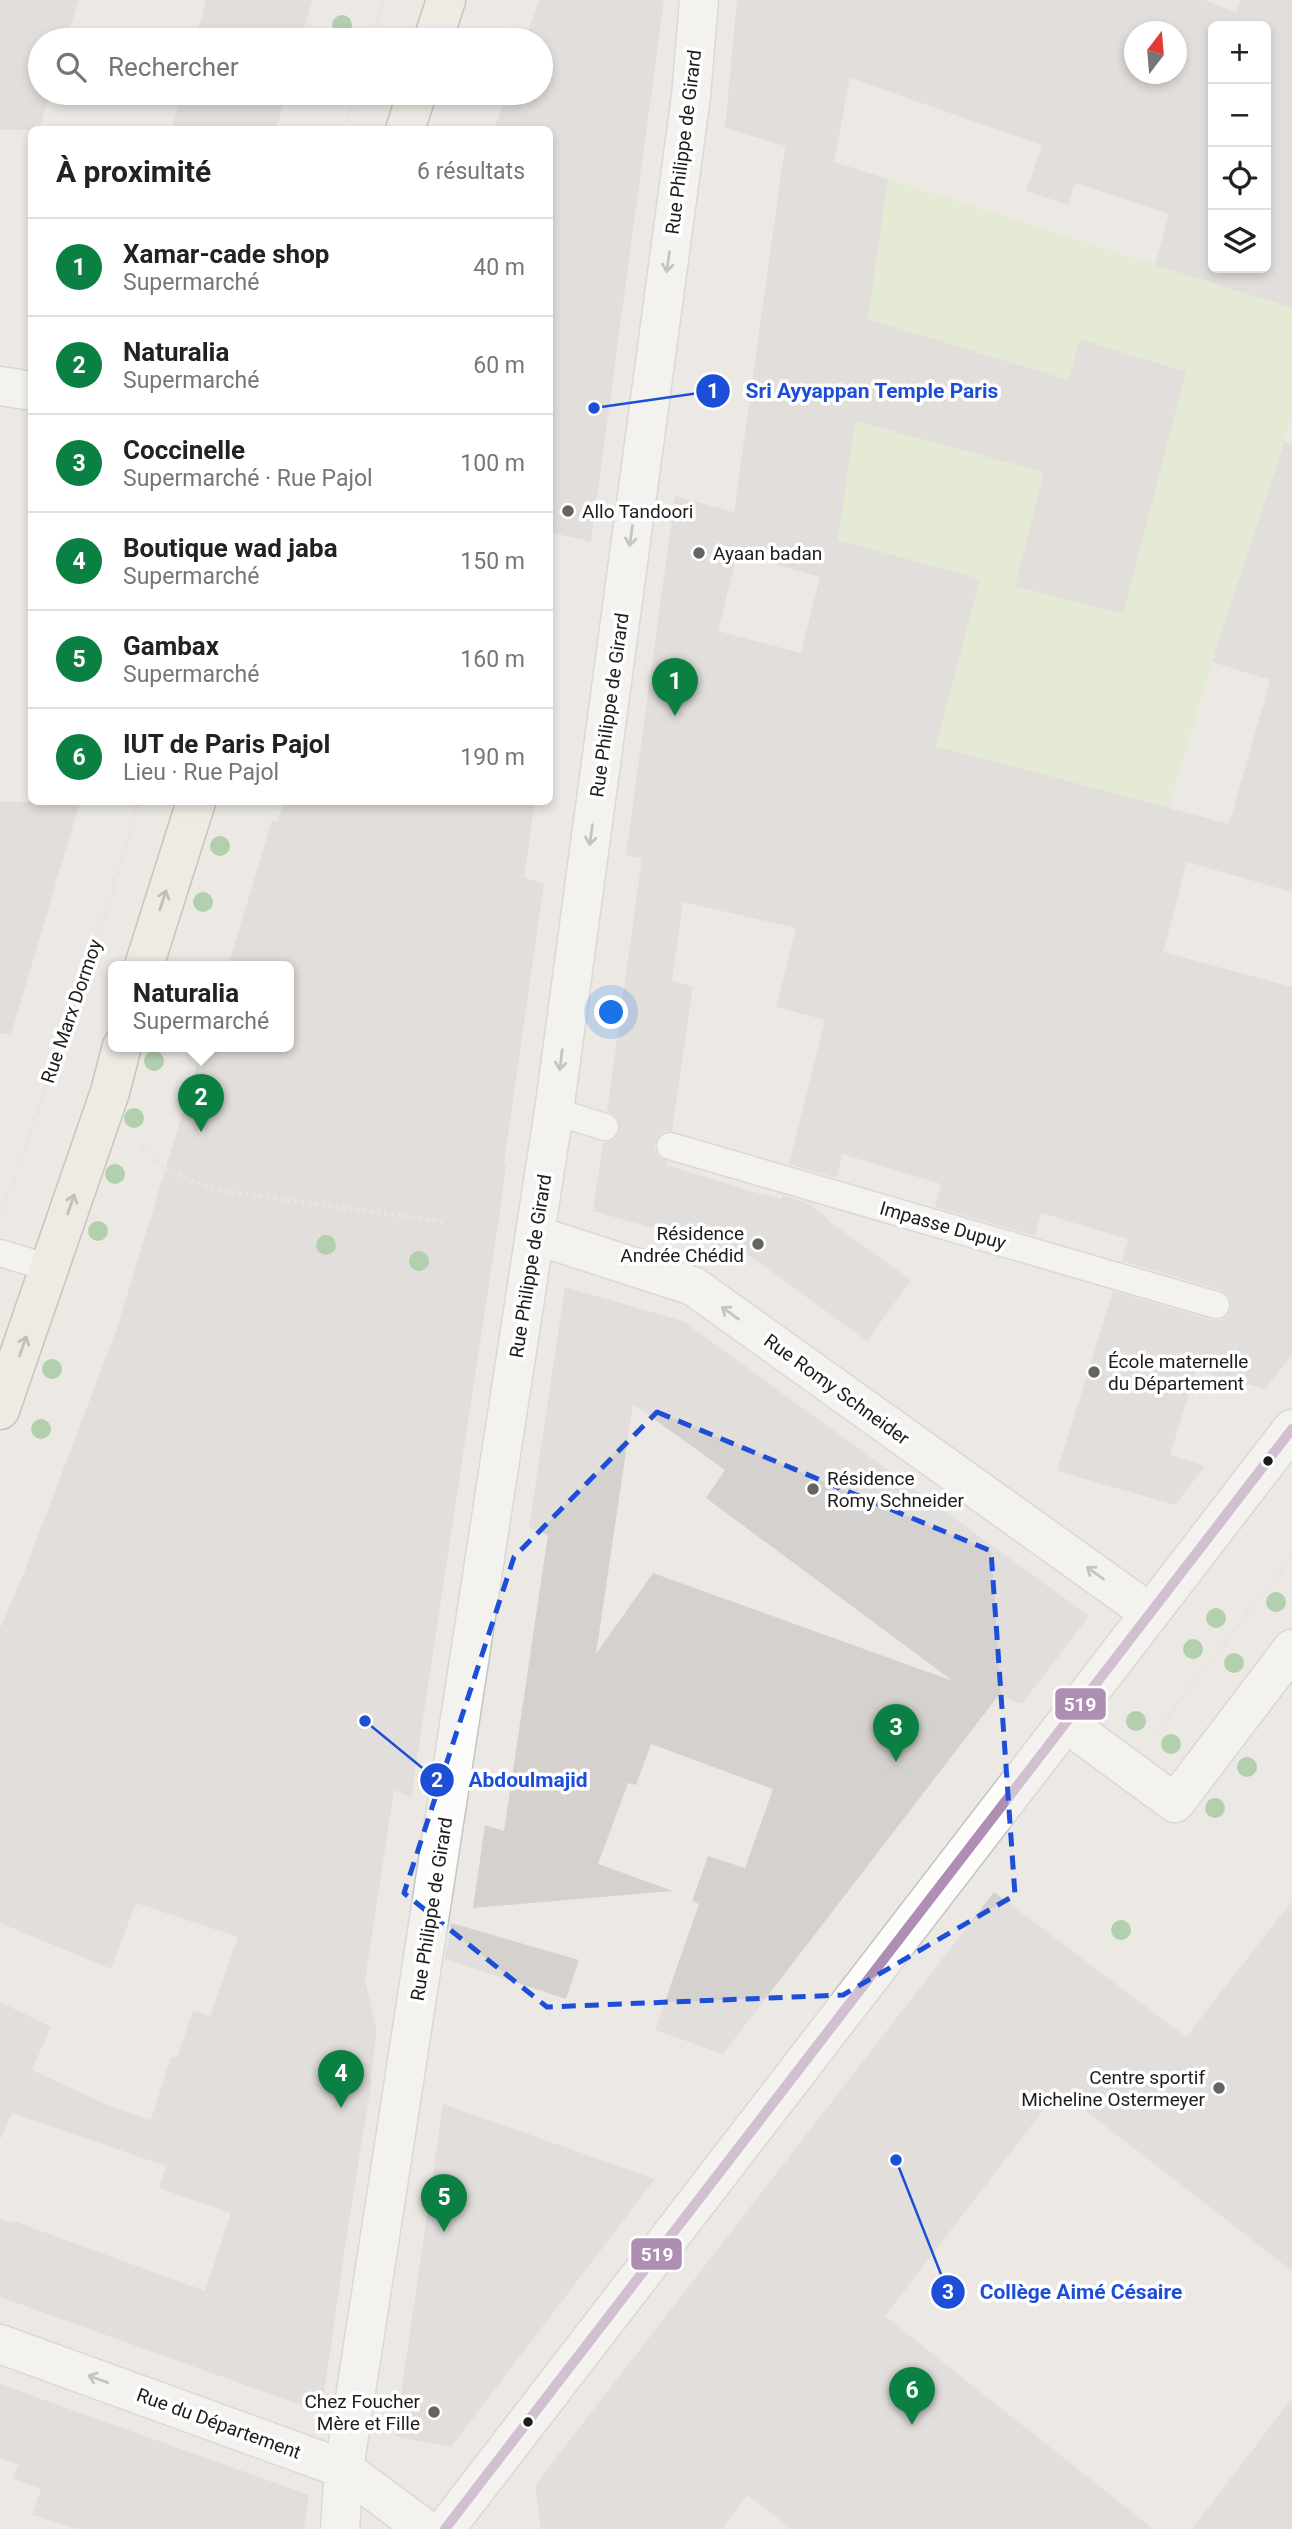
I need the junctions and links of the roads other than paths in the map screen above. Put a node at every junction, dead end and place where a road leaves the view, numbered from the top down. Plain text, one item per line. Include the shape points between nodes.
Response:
1 (446, 0) edge
2 (699, 0) edge
3 (437, 28) edge
4 (412, 105) edge
5 (406, 126) edge
6 (0, 386) edge
7 (28, 390) edge
8 (195, 805) edge
9 (146, 961) edge
10 (120, 1052) edge
11 (554, 1111) junction
12 (605, 1127) dead end
13 (670, 1146) dead end
14 (535, 1236) junction
15 (0, 1253) edge
16 (50, 1268) junction
17 (1216, 1305) dead end
18 (0, 1410) edge
19 (1292, 1429) edge
20 (1150, 1613) junction
21 (1292, 1649) edge
22 (1066, 1723) junction
23 (0, 2344) edge
24 (344, 2469) junction
25 (340, 2529) edge
26 (425, 2529) edge
27 (445, 2529) edge

1 - 3 main road
2 -> 11 street, Rue Philippe de Girard via 689,109
4 - 5 main road
6 - 7 street
9 -> 8 main road
16 -> 10 main road
11 - 12 lane
11 - 14 street, Rue Philippe de Girard
13 - 17 lane, Impasse Dupuy
20 -> 14 street, Rue Romy Schneider via 693,1286
14 - 24 street, Rue Philippe de Girard
15 - 16 lane
18 -> 16 main road
19 - 20 street
20 - 22 street
21 - 22 street via 1175,1803
22 - 27 street
24 -> 23 street, Rue du Département
24 - 25 street, Rue Philippe de Girard
24 - 26 street, Rue du Département

